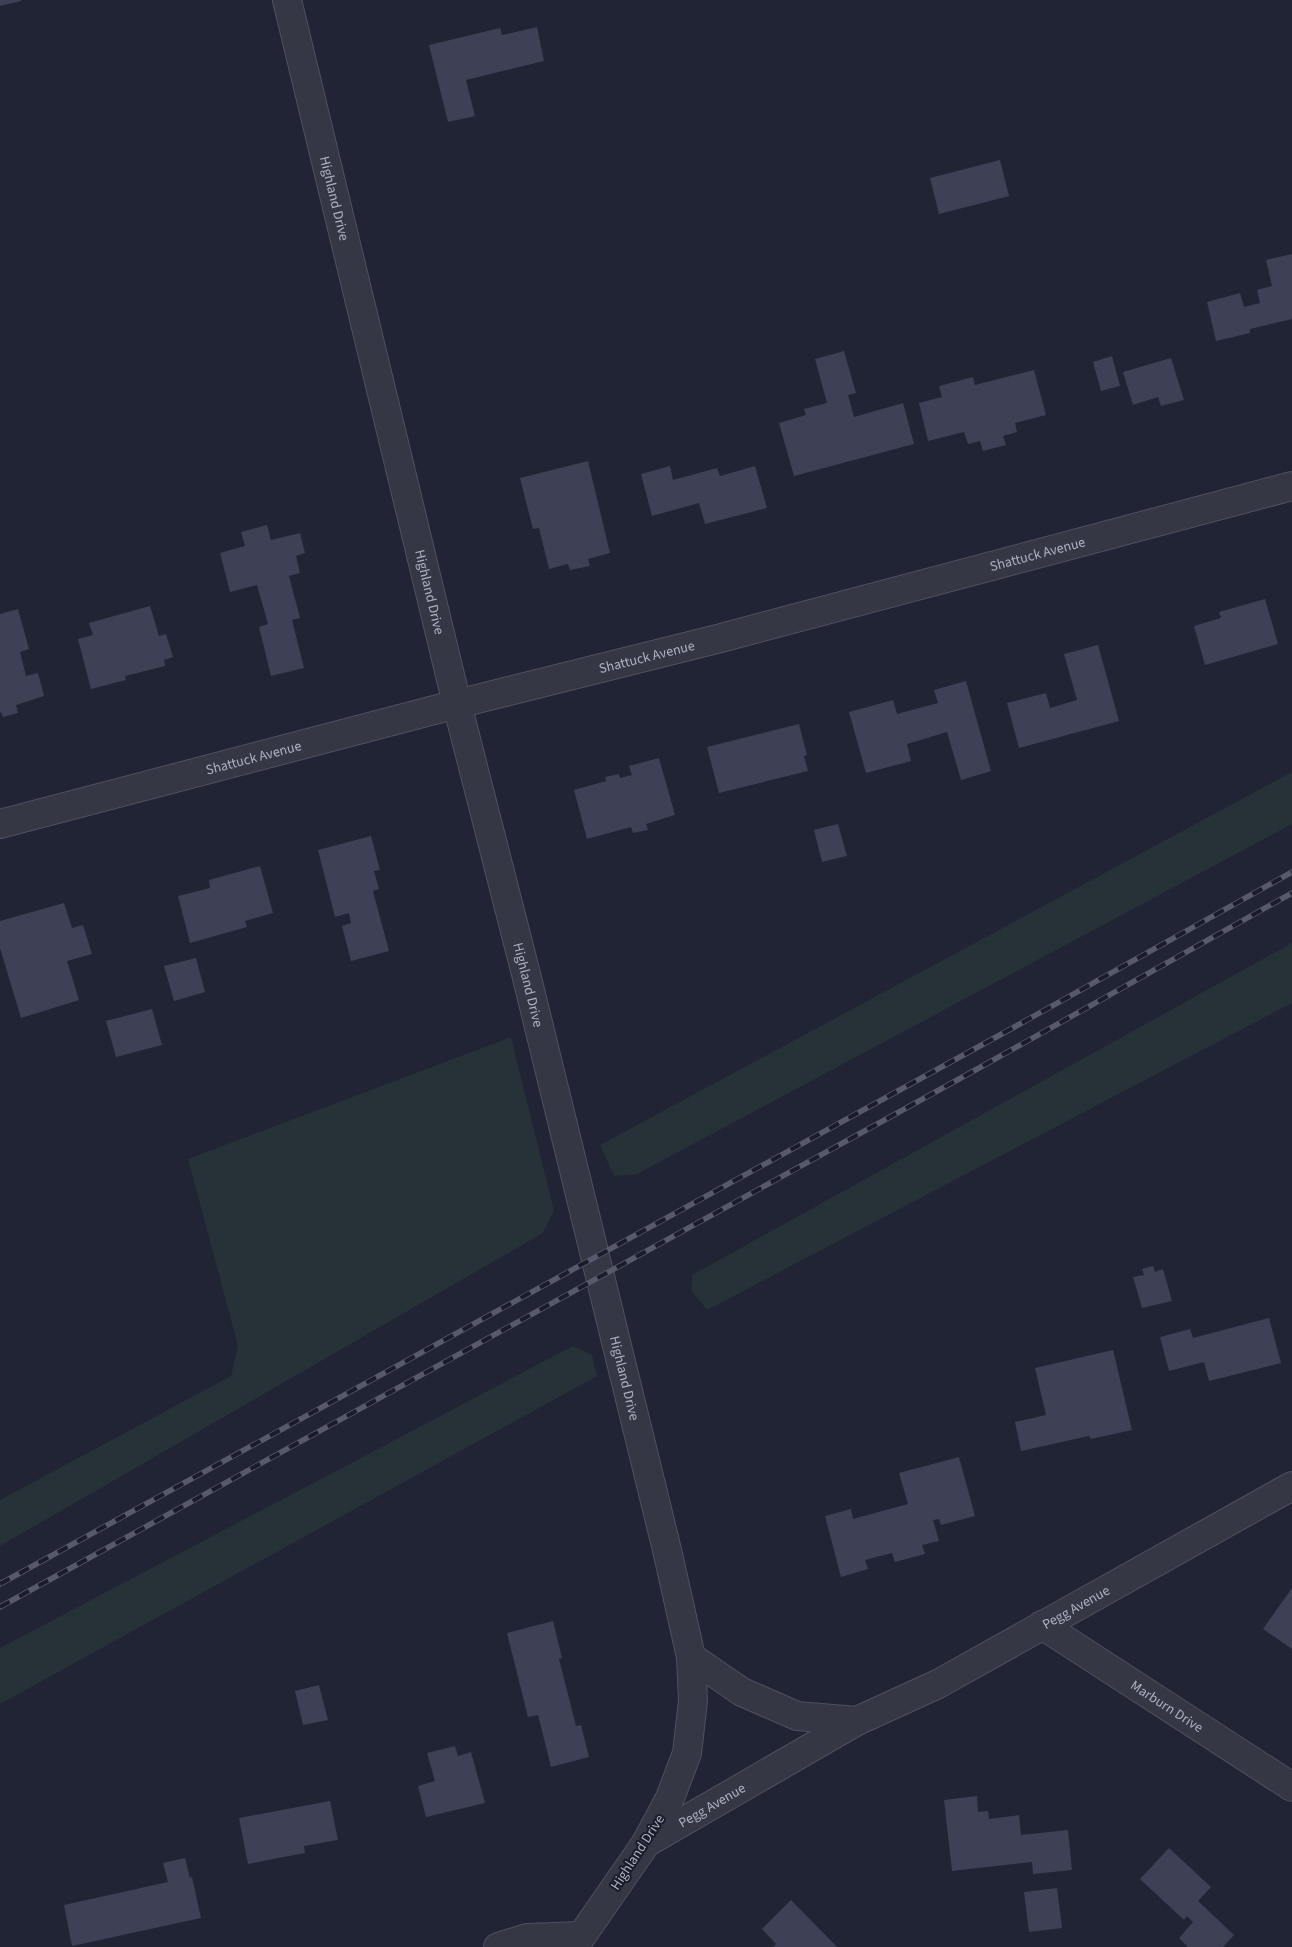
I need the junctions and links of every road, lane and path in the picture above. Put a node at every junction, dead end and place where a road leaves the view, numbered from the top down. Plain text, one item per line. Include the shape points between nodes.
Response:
1 (287, 0) edge
2 (1292, 486) edge
3 (457, 704) junction
4 (0, 824) edge
5 (1292, 1486) edge
6 (1042, 1625) junction
7 (691, 1657) junction
8 (857, 1721) junction
9 (1292, 1787) edge
10 (646, 1843) junction
11 (577, 1942) edge
12 (498, 1947) edge

1 - 3 street, Highland Drive
2 - 3 street, Shattuck Avenue via 720,638
3 - 4 street, Shattuck Avenue
3 - 7 street, Highland Drive via 534,1007
5 - 6 street, Pegg Avenue
6 - 8 street, Pegg Avenue via 938,1684
6 - 9 street, Marburn Drive
7 - 8 street, Pegg Avenue via 742,1692 797,1716
7 - 10 street, Highland Drive via 693,1701 687,1753 670,1798
8 - 10 street, Pegg Avenue
10 - 11 street, Highland Drive
11 - 12 street via 527,1938

